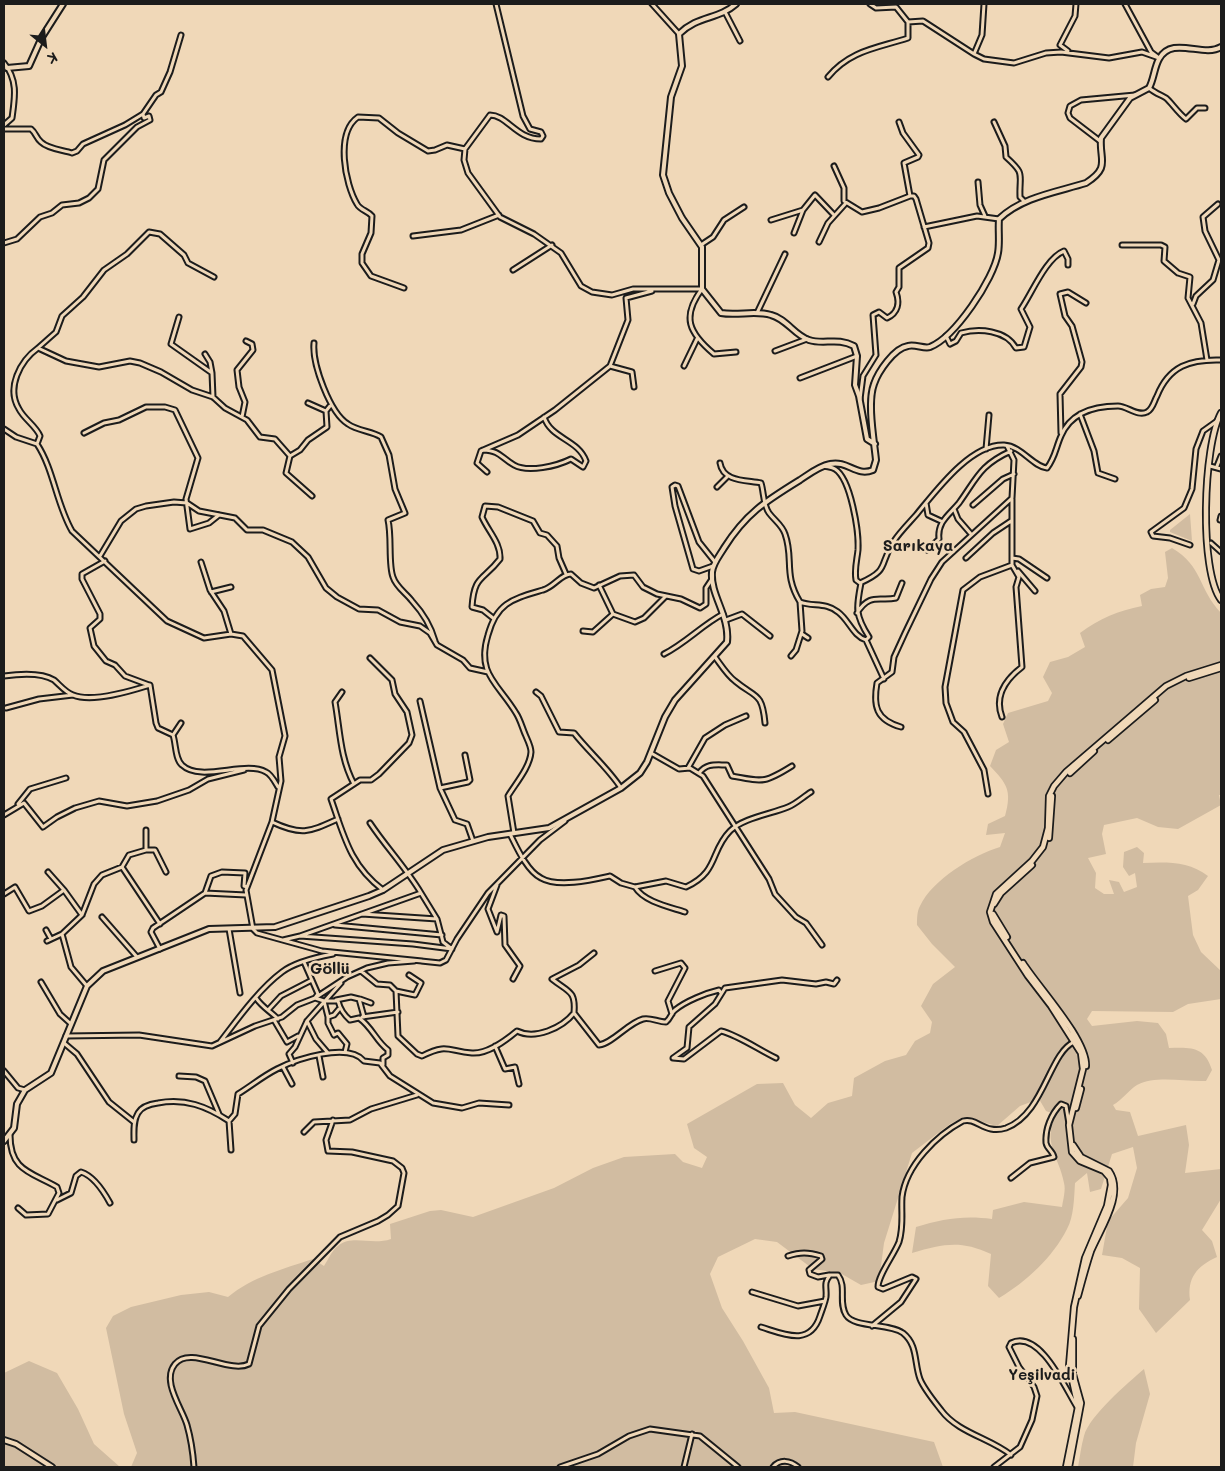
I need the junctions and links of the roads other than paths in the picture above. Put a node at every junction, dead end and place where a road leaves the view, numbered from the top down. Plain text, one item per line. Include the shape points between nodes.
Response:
1 (63, 4) edge
2 (496, 4) edge
3 (652, 4) edge
4 (736, 4) edge
5 (870, 4) edge
6 (984, 4) edge
7 (1076, 4) edge
8 (1125, 4) edge
9 (725, 12) junction
10 (908, 22) junction
11 (680, 34) junction
12 (181, 35) dead end
13 (740, 41) dead end
14 (1221, 47) edge
15 (1071, 52) junction
16 (974, 54) junction
17 (1159, 58) junction
18 (4, 63) edge
19 (7, 68) junction
20 (828, 77) dead end
21 (1149, 88) junction
22 (1136, 95) junction
23 (1205, 108) dead end
24 (143, 114) junction
25 (899, 122) dead end
26 (994, 122) dead end
27 (4, 125) edge
28 (4, 129) edge
29 (1100, 141) junction
30 (465, 149) junction
31 (834, 166) dead end
32 (978, 182) dead end
33 (910, 196) junction
34 (1025, 202) junction
35 (846, 203) junction
36 (1218, 204) dead end
37 (744, 207) dead end
38 (803, 210) junction
39 (499, 214) junction
40 (834, 215) junction
41 (985, 216) junction
42 (999, 219) junction
43 (771, 220) dead end
44 (924, 227) junction
45 (794, 234) dead end
46 (414, 236) dead end
47 (819, 242) dead end
48 (4, 243) edge
49 (701, 244) junction
50 (552, 245) junction
51 (1122, 245) dead end
52 (785, 254) dead end
53 (1068, 265) dead end
54 (513, 270) dead end
55 (214, 277) dead end
56 (404, 288) dead end
57 (702, 289) junction
58 (652, 291) junction
59 (1086, 303) dead end
60 (1193, 305) junction
61 (757, 313) junction
62 (179, 318) dead end
63 (946, 336) junction
64 (697, 339) junction
65 (807, 339) junction
66 (246, 341) dead end
67 (314, 343) dead end
68 (38, 348) junction
69 (775, 351) dead end
70 (736, 352) dead end
71 (205, 354) dead end
72 (857, 356) junction
73 (1207, 360) junction
74 (1221, 360) edge
75 (610, 366) junction
76 (684, 366) dead end
77 (212, 374) junction
78 (800, 378) dead end
79 (634, 386) dead end
80 (213, 397) junction
81 (860, 399) junction
82 (308, 404) dead end
83 (330, 406) junction
84 (326, 411) junction
85 (1221, 413) edge
86 (1080, 414) junction
87 (990, 415) dead end
88 (242, 417) junction
89 (544, 417) junction
90 (1219, 420) edge
91 (4, 429) edge
92 (84, 433) dead end
93 (1061, 435) junction
94 (37, 444) junction
95 (875, 444) junction
96 (1007, 445) junction
97 (986, 449) junction
98 (483, 450) junction
99 (1011, 452) junction
100 (290, 456) junction
101 (1221, 456) edge
102 (720, 463) dead end
103 (824, 466) junction
104 (1210, 466) junction
105 (1217, 466) junction
106 (1221, 469) edge
107 (487, 472) dead end
108 (1014, 474) junction
109 (728, 476) junction
110 (1115, 479) dead end
111 (717, 487) dead end
112 (312, 496) dead end
113 (1012, 498) junction
114 (187, 503) junction
115 (765, 503) junction
116 (926, 503) junction
117 (973, 505) dead end
118 (954, 509) junction
119 (220, 515) junction
120 (942, 521) junction
121 (1011, 521) junction
122 (971, 534) junction
123 (1211, 543) junction
124 (1190, 545) dead end
125 (926, 550) dead end
126 (1221, 552) edge
127 (100, 556) junction
128 (966, 558) dead end
129 (1012, 558) junction
130 (105, 561) junction
131 (201, 562) dead end
132 (714, 564) junction
133 (1012, 565) junction
134 (566, 574) junction
135 (1047, 578) dead end
136 (713, 579) junction
137 (861, 582) junction
138 (902, 583) dead end
139 (599, 586) junction
140 (231, 587) dead end
141 (1035, 591) dead end
142 (211, 592) junction
143 (1221, 595) edge
144 (665, 597) junction
145 (1221, 600) edge
146 (800, 602) junction
147 (724, 613) junction
148 (857, 613) junction
149 (613, 614) junction
150 (493, 618) junction
151 (726, 620) junction
152 (583, 632) dead end
153 (231, 634) junction
154 (802, 634) junction
155 (770, 636) dead end
156 (808, 638) dead end
157 (866, 640) junction
158 (437, 645) junction
159 (664, 654) dead end
160 (791, 656) dead end
161 (715, 657) junction
162 (370, 658) dead end
163 (1221, 666) edge
164 (489, 673) junction
165 (4, 676) edge
166 (884, 678) junction
167 (150, 685) junction
168 (342, 692) dead end
169 (536, 692) dead end
170 (73, 695) junction
171 (420, 701) dead end
172 (6, 708) dead end
173 (746, 716) dead end
174 (1002, 717) dead end
175 (181, 723) dead end
176 (765, 723) dead end
177 (901, 727) dead end
178 (173, 735) junction
179 (651, 753) junction
180 (465, 755) dead end
181 (792, 766) dead end
182 (246, 768) junction
183 (688, 768) junction
184 (699, 772) junction
185 (66, 778) dead end
186 (354, 784) junction
187 (278, 788) junction
188 (440, 788) junction
189 (621, 788) junction
190 (811, 792) dead end
191 (988, 794) dead end
192 (17, 807) junction
193 (4, 815) edge
194 (568, 818) junction
195 (338, 819) junction
196 (272, 822) junction
197 (370, 822) dead end
198 (734, 828) junction
199 (146, 830) dead end
200 (512, 834) junction
201 (473, 841) junction
202 (146, 850) junction
203 (524, 857) junction
204 (122, 867) junction
205 (48, 872) dead end
206 (166, 872) dead end
207 (408, 872) junction
208 (498, 882) junction
209 (247, 887) junction
210 (635, 887) junction
211 (64, 890) junction
212 (382, 890) junction
213 (205, 893) junction
214 (421, 893) junction
215 (4, 894) edge
216 (246, 895) junction
217 (685, 912) dead end
218 (361, 914) junction
219 (82, 915) junction
220 (102, 917) dead end
221 (437, 919) junction
222 (160, 924) junction
223 (332, 925) junction
224 (229, 929) junction
225 (253, 929) junction
226 (46, 930) dead end
227 (62, 934) junction
228 (442, 935) junction
229 (300, 936) junction
230 (282, 940) junction
231 (822, 945) dead end
232 (160, 949) junction
233 (452, 949) junction
234 (339, 953) junction
235 (594, 953) dead end
236 (138, 957) junction
237 (422, 961) junction
238 (304, 962) junction
239 (361, 971) junction
240 (655, 971) dead end
241 (409, 975) dead end
242 (347, 977) junction
243 (513, 979) dead end
244 (312, 980) junction
245 (837, 980) dead end
246 (41, 982) dead end
247 (87, 986) junction
248 (396, 991) junction
249 (240, 993) dead end
250 (721, 993) junction
251 (256, 998) junction
252 (315, 998) junction
253 (359, 999) junction
254 (335, 1000) junction
255 (324, 1001) junction
256 (371, 1003) dead end
257 (269, 1009) junction
258 (340, 1009) junction
259 (398, 1012) junction
260 (574, 1013) junction
261 (672, 1014) junction
262 (328, 1017) junction
263 (364, 1017) junction
264 (359, 1018) junction
265 (276, 1019) junction
266 (307, 1021) junction
267 (71, 1024) junction
268 (66, 1036) junction
269 (298, 1036) junction
270 (220, 1042) junction
271 (1074, 1042) junction
272 (64, 1043) junction
273 (495, 1046) junction
274 (345, 1052) junction
275 (328, 1053) junction
276 (319, 1056) junction
277 (776, 1058) dead end
278 (293, 1063) junction
279 (383, 1065) junction
280 (283, 1067) junction
281 (4, 1071) edge
282 (179, 1076) dead end
283 (323, 1077) dead end
284 (292, 1084) dead end
285 (519, 1084) dead end
286 (25, 1090) junction
287 (418, 1095) junction
288 (509, 1105) dead end
289 (219, 1114) junction
290 (333, 1120) junction
291 (229, 1121) junction
292 (134, 1122) junction
293 (1069, 1124) junction
294 (304, 1132) dead end
295 (10, 1135) junction
296 (134, 1140) dead end
297 (4, 1141) edge
298 (231, 1150) dead end
299 (1011, 1178) dead end
300 (56, 1200) junction
301 (110, 1203) dead end
302 (18, 1208) dead end
303 (788, 1256) dead end
304 (830, 1275) junction
305 (752, 1292) dead end
306 (825, 1301) junction
307 (761, 1326) dead end
308 (872, 1326) junction
309 (1078, 1407) junction
310 (692, 1434) junction
311 (4, 1440) edge
312 (1011, 1455) junction
313 (52, 1467) edge
314 (194, 1467) edge
315 (560, 1467) edge
316 (684, 1467) edge
317 (738, 1467) edge
318 (773, 1467) edge
319 (798, 1467) edge
320 (994, 1467) edge
321 (1068, 1467) edge

1 - 19 street via 29,66
2 - 30 street via 523,116 530,129 541,132 543,136 532,139 515,131 496,115 490,115
3 - 11 street
4 - 9 street
5 - 10 street via 876,8 896,7
6 - 16 street via 982,35
7 - 15 street via 1075,16 1060,46
8 - 17 street via 1151,52
9 - 11 street via 690,24
9 - 13 street
10 - 16 street via 923,21
10 - 20 street via 908,38 855,54
11 - 49 street via 682,66 671,97 662,168 669,193
12 - 24 street via 162,92 156,95
14 - 17 street via 1207,51 1180,47 1170,49
15 - 16 street via 1046,52 1014,63 984,59
15 - 17 street via 1108,58 1142,52
17 - 21 street
18 - 19 street
19 - 27 street via 14,83 14,101 12,118
21 - 22 street
21 - 23 street via 1155,95 1166,98 1172,108 1186,119 1197,108
22 - 29 street via 1123,106
22 - 29 street via 1081,100 1070,106 1070,118
24 - 28 street via 83,144 72,153 49,148 31,129
24 - 48 street via 150,120 137,127 104,160 98,189 79,203 62,205 40,218 17,239
25 - 33 street via 919,155 904,163
26 - 34 street via 1005,146 1006,157 1019,168 1020,197
29 - 34 street via 1104,160 1092,179
30 - 39 street via 468,173
30 - 56 street via 447,145 428,151 374,116 358,117 349,129 345,172 357,205 372,216 371,233 362,254 362,263 371,276
31 - 35 street via 844,188
32 - 41 street via 980,205
33 - 35 street via 862,212
33 - 44 street via 916,200
34 - 42 street via 1010,208
35 - 40 street
36 - 60 street via 1203,217 1205,231 1219,260 1213,280 1196,296
37 - 49 street via 724,220 713,237
38 - 40 street via 816,195
38 - 43 street
38 - 45 street
39 - 46 street via 461,230
39 - 50 street
40 - 47 street
41 - 42 street
41 - 44 street
42 - 63 street via 998,253 992,272 963,318
44 - 81 street via 928,248 900,268 896,311 888,318 879,312 873,315 876,355 863,376
49 - 57 street
50 - 54 street
50 - 58 street via 568,263 576,281 592,292 612,295 633,289
51 - 60 street via 1165,247 1164,261 1178,273 1190,277 1188,298
52 - 61 street
53 - 63 street via 1064,251 1058,254 1021,309 1030,327 1024,347 1016,348 1008,338 987,331 961,332 950,344
55 - 68 street via 188,263 184,255 160,234 149,232 127,254 104,270 88,292 62,316 56,332
57 - 58 street
57 - 61 street via 722,312
57 - 64 street via 696,296 689,322
58 - 75 street via 626,298 628,320
59 - 93 street via 1068,292 1060,294 1064,316 1072,326 1082,362 1060,394
60 - 73 street via 1201,323
61 - 65 street via 785,322
62 - 77 street via 171,344
63 - 95 street via 929,347 908,346 897,350 874,382 871,393
64 - 70 street via 714,354
64 - 76 street
65 - 69 street
65 - 72 street via 846,342 854,346
66 - 88 street via 252,344 253,350 237,370 245,402
67 - 83 street via 314,360
68 - 80 street via 66,361 99,367 130,361 140,363 192,390
68 - 94 street via 16,377 15,401 38,432
71 - 77 street
72 - 78 street
72 - 81 street via 854,385
73 - 74 street
73 - 86 street via 1192,362 1172,371 1161,384 1151,409 1146,413 1122,406 1105,406 1090,408
75 - 79 street via 632,372
75 - 89 street
77 - 80 street
80 - 88 street
81 - 95 street via 867,439
82 - 84 street
83 - 84 street
83 - 158 street via 355,429 381,437 405,513 388,520 392,535 393,578 418,608 433,631
84 - 100 street via 327,427
85 - 90 main road
86 - 93 street
86 - 110 street via 1098,473
87 - 97 street
88 - 100 street via 260,437 275,439
89 - 98 street via 518,434
89 - 98 street via 550,429 582,450 586,461 583,467 571,459 554,467 526,469 515,466 497,450
90 - 104 main road
90 - 124 street via 1203,431 1196,449 1192,489 1184,508 1151,532 1153,536
90 - 145 main road via 1211,440 1205,508 1212,575
91 - 94 street
92 - 114 street via 146,407 176,410 198,458
93 - 96 street via 1047,468
94 - 127 street via 72,531
95 - 103 street via 873,470 864,473 845,464
96 - 97 street via 993,445
96 - 99 street
97 - 116 street via 956,470
98 - 107 street via 477,463
99 - 108 street
99 - 118 street via 991,461
100 - 112 street via 286,473
101 - 105 street
102 - 109 street
103 - 115 street
103 - 137 street via 835,469 841,476 853,505 858,548 855,575
104 - 105 street
104 - 123 main road via 1208,517
105 - 106 street
108 - 113 street
108 - 117 street via 1003,479
109 - 111 street
109 - 115 street via 761,483
113 - 121 street
113 - 122 street
114 - 119 street via 198,511
114 - 119 street via 190,529 209,523
114 - 127 street via 164,503 136,509 121,521
115 - 132 street via 738,527
115 - 146 street via 768,512 785,532 790,584
116 - 120 street via 928,515
116 - 137 street via 895,540 881,571
118 - 120 street
118 - 122 street
119 - 158 street via 235,518 247,530 263,530 292,542 308,558 326,588 338,597 359,609 378,610 400,622 420,626 430,633
120 - 125 street via 939,539
121 - 128 street via 992,533
121 - 129 street
122 - 166 street via 942,562 931,579 894,657 892,672
123 - 126 street
123 - 143 main road
127 - 130 street
129 - 133 street
129 - 135 street via 1019,559
130 - 153 street via 171,624 204,638
130 - 167 street via 82,574 100,614 90,628 94,646 125,676
131 - 142 street
132 - 132 street via 699,571 693,569 675,506 672,487 675,485 699,542
132 - 136 street
133 - 141 street
133 - 174 street via 1019,576 1016,587 1022,667 1014,673 997,700
133 - 191 street via 980,577 963,590 945,687 947,710 953,722 964,732 984,770
134 - 139 street via 572,574 591,588
134 - 150 street via 551,587 516,598
134 - 150 street via 557,546 547,535 540,533 533,521 498,507 484,506 482,517 494,536 500,559 481,576 474,589 472,607
136 - 144 street via 706,588 703,607
136 - 147 street
137 - 148 street
138 - 148 street via 896,598 871,600
139 - 144 street via 620,576 634,576 646,588
139 - 149 street
140 - 142 street
142 - 153 street via 224,611
144 - 149 street via 644,618 635,622
146 - 154 street
146 - 157 street via 830,606 840,613 860,638
147 - 151 street
147 - 159 street
148 - 157 street via 869,637
149 - 152 street via 593,632
150 - 164 street via 483,652
151 - 155 street via 742,614
151 - 161 street via 726,642
153 - 187 street via 243,636 274,676 285,736
154 - 156 street
154 - 160 street
157 - 166 street
158 - 164 street via 470,668
161 - 176 street via 735,682 756,694
161 - 179 street via 675,700
162 - 186 street via 392,680 395,694 407,712 412,735 409,743 379,774 371,780 360,780
163 - 271 main road via 1166,686 1062,776 1049,796 1048,828 1043,847 1000,889 991,903 993,922
163 - 321 main road via 1170,687 1060,783 1052,797 1052,826 1046,848 1029,869 1001,893 993,908 997,923 1060,1012 1084,1054 1086,1066 1072,1121 1073,1146 1081,1157 1109,1170 1114,1181 1112,1202 1087,1262 1076,1307 1072,1367 1081,1409
164 - 200 street via 517,714 531,750 528,762 508,796
165 - 170 street via 31,675 53,679
166 - 177 street via 877,683 874,702 887,721
167 - 170 street via 113,695
167 - 178 street via 158,728
168 - 186 street via 335,702 341,749
169 - 189 street via 560,732 574,733 594,758 612,773
170 - 172 street
171 - 188 street
173 - 183 street via 705,738
175 - 178 street
178 - 182 street via 179,761 189,770 221,772
179 - 183 street via 679,769
179 - 189 street via 640,773
180 - 188 street via 470,780
181 - 184 street via 769,780 758,781 732,776 727,765 704,766
182 - 187 street via 267,772
182 - 192 street via 208,779 157,801 127,806 99,801 66,813 43,827 24,803
183 - 184 street
184 - 198 street
185 - 192 street via 30,789
186 - 195 street via 330,799
187 - 196 street
188 - 201 street via 455,820 467,824
189 - 194 street
190 - 198 street via 791,806
192 - 193 street
194 - 200 street via 549,828
194 - 203 street
195 - 196 street via 302,832
195 - 212 street via 350,853 370,881
196 - 209 street
197 - 207 street via 387,849
198 - 210 street via 719,848 709,871 700,880 686,887 666,882
198 - 231 street via 775,894 806,923
199 - 202 street
200 - 201 street
200 - 203 street
201 - 207 street via 443,850
202 - 204 street via 129,855
202 - 206 street via 155,850
203 - 208 street
203 - 210 street via 541,878 553,882 585,882 610,876 621,884
204 - 219 street via 102,875 94,884
204 - 222 street
205 - 211 street
207 - 212 street
207 - 214 street
208 - 233 street
208 - 243 street via 488,909 497,932 499,918 504,916 506,945 520,966
209 - 213 street via 244,886 245,873 222,872 211,876
209 - 216 street
210 - 217 street via 656,902
211 - 215 street via 29,911 15,887
211 - 219 street
212 - 225 street via 282,925
213 - 216 street
213 - 222 street
214 - 218 street
214 - 221 street
216 - 225 street
218 - 221 street
218 - 223 street
219 - 227 street
220 - 236 street
221 - 228 street
222 - 232 street via 151,932
223 - 228 street
223 - 229 street
224 - 225 street
224 - 232 street via 209,929
224 - 249 street
225 - 230 street
226 - 227 street via 49,940
227 - 247 street via 70,967
228 - 233 street via 443,942
229 - 230 street
229 - 233 street
230 - 234 street
232 - 236 street
233 - 237 street via 446,960 440,963
234 - 237 street
234 - 238 street
235 - 260 street via 552,979 572,992
236 - 247 street via 103,971
237 - 239 street via 388,963
238 - 244 street
238 - 251 street via 281,972
239 - 242 street
239 - 248 street via 377,984 390,985
240 - 261 street via 681,963 685,968 668,1001
241 - 248 street via 421,983 415,995
242 - 252 street
242 - 255 street
244 - 252 street via 318,994
244 - 257 street via 281,996
245 - 250 street via 834,984 768,981 725,988
246 - 267 street via 60,1014
247 - 267 street
248 - 259 street
250 - 261 street via 719,990 712,992 681,1006
250 - 277 street via 716,1004 689,1027 687,1048 673,1058 684,1058 721,1031
251 - 257 street via 263,1008
251 - 270 street
252 - 255 street
252 - 265 street
253 - 254 street
253 - 256 street
253 - 263 street
254 - 255 street
254 - 258 street
255 - 262 street
255 - 266 street
257 - 265 street
258 - 262 street
258 - 264 street via 350,1020
259 - 263 street
259 - 273 street via 398,1036 422,1056 440,1048 471,1053
260 - 261 street via 599,1045 643,1018 666,1022
260 - 273 street via 552,1029 532,1034 517,1031
262 - 274 street via 334,1034 338,1033 347,1044
263 - 264 street
264 - 279 street via 388,1050
265 - 269 street via 287,1042
265 - 270 street
266 - 269 street
266 - 275 street
267 - 268 street
268 - 270 street via 139,1035 199,1046
268 - 272 street
269 - 278 street via 295,1048 289,1054
271 - 293 main road via 1083,1063
271 - 308 street via 1062,1052 1039,1095 1019,1121 995,1130 963,1121 935,1142 914,1167 902,1197 902,1232 878,1287 912,1277 916,1279 901,1302
272 - 286 street via 51,1073
272 - 292 street via 77,1054 108,1102
273 - 285 street via 505,1069 515,1067
274 - 275 street
274 - 279 street
275 - 276 street
276 - 278 street
276 - 283 street
278 - 280 street
279 - 287 street via 390,1076
280 - 284 street
280 - 291 street via 238,1094 236,1114
281 - 286 street via 18,1088
282 - 289 street via 205,1081
286 - 295 street
287 - 288 street via 433,1103 462,1108 479,1103
287 - 290 street via 371,1108 350,1120
289 - 291 street
289 - 292 street via 176,1100 149,1104 138,1112
290 - 294 street via 314,1122
290 - 314 street via 326,1140 328,1151 352,1152 393,1161 402,1168 404,1173 398,1206 388,1215 340,1237 289,1289 259,1326 249,1364 230,1366 189,1357 174,1365 171,1387 187,1426
291 - 298 street
292 - 296 street
293 - 299 street via 1066,1106 1061,1104 1047,1130 1047,1144 1054,1157 1030,1163
293 - 309 main road via 1073,1155 1104,1171 1111,1185 1107,1206 1085,1258 1074,1306 1069,1366
295 - 297 street
295 - 300 street via 14,1161 25,1171 57,1187
300 - 301 street via 71,1193 76,1176 81,1172 103,1191
300 - 302 street via 48,1214 26,1215
303 - 304 street via 809,1252 820,1256 822,1259 809,1270 810,1274
304 - 306 street via 824,1284
304 - 308 street via 838,1275 843,1283 846,1315
305 - 306 street via 798,1306
306 - 307 street via 818,1322 810,1332 794,1336
308 - 312 street via 887,1326 902,1333 916,1353 921,1381 942,1412
309 - 312 street via 1043,1353 1025,1340 1011,1343 1009,1347 1037,1396 1032,1420 1020,1447
309 - 321 main road
310 - 315 street via 644,1430 598,1454
310 - 316 street
310 - 317 street via 708,1441
311 - 313 street
312 - 320 street
318 - 319 street via 788,1461

